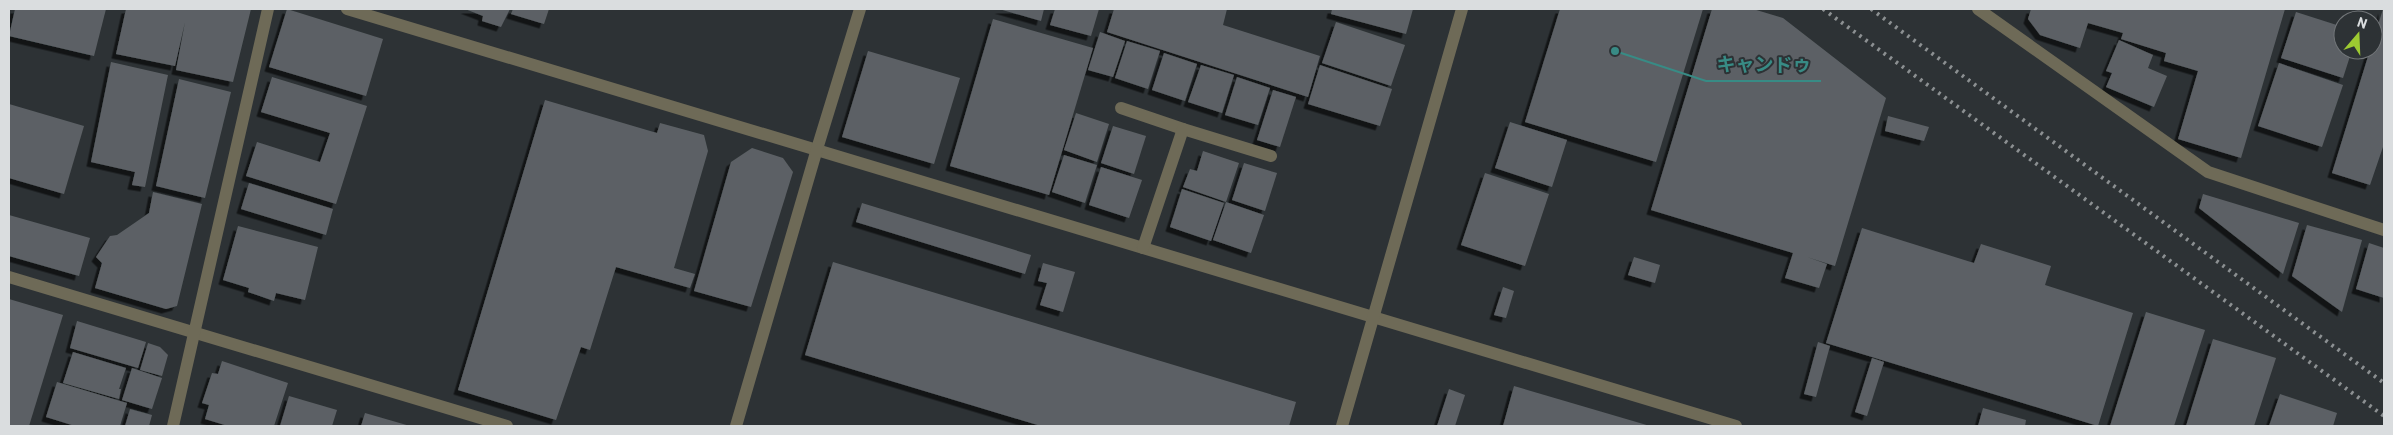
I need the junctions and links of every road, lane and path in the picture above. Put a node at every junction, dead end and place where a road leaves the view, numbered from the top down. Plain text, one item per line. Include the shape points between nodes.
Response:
1 (268, 9) edge
2 (347, 9) edge
3 (860, 9) edge
4 (1462, 9) edge
5 (1978, 9) edge
6 (1121, 108) dead end
7 (1183, 129) junction
8 (817, 149) junction
9 (1271, 156) dead end
10 (2384, 230) edge
11 (1143, 248) junction
12 (9, 277) edge
13 (1372, 318) junction
14 (195, 334) junction
15 (174, 426) edge
16 (508, 426) edge
17 (736, 426) edge
18 (1342, 426) edge
19 (1736, 426) edge

1 - 14 street
2 - 8 street
3 - 8 street
4 - 13 street
5 - 10 street via 2208,172
6 - 7 street
7 - 9 street
7 - 11 street
8 - 11 street
8 - 17 street
11 - 13 street
12 - 14 street
13 - 18 street
13 - 19 street
14 - 15 street
14 - 16 street

